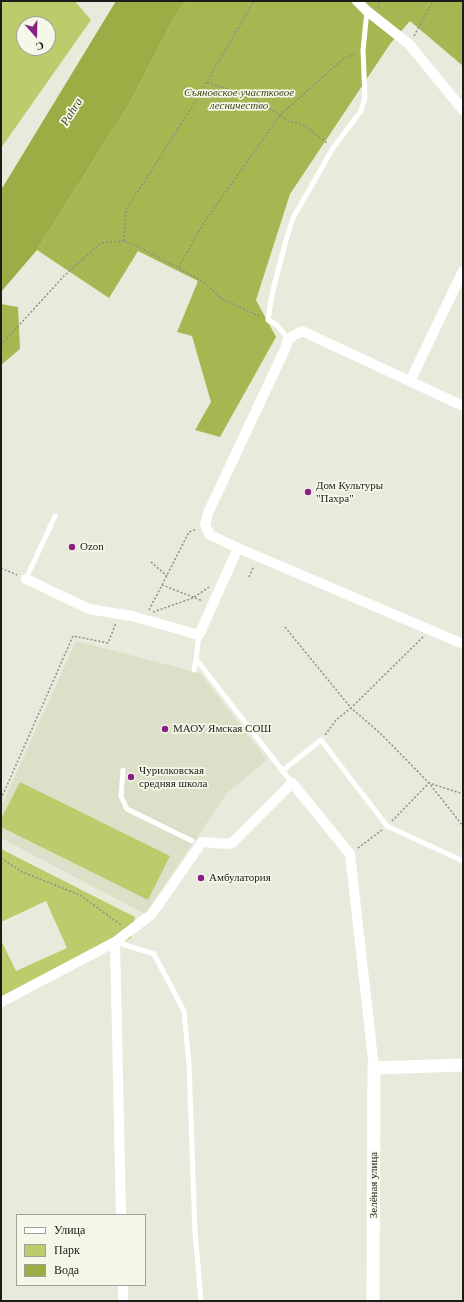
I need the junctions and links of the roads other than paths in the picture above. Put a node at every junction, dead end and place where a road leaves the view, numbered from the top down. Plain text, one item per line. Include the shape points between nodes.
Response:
1 (357, 1) edge
2 (367, 11) junction
3 (463, 110) edge
4 (463, 271) edge
5 (288, 339) junction
6 (410, 381) junction
7 (463, 406) edge
8 (55, 516) dead end
9 (238, 548) junction
10 (26, 579) joint
11 (199, 635) junction
12 (463, 644) edge
13 (196, 659) junction
14 (194, 670) dead end
15 (123, 770) dead end
16 (282, 771) junction
17 (292, 784) junction
18 (192, 841) dead end
19 (463, 861) edge
20 (116, 942) junction
21 (1, 1002) edge
22 (463, 1065) edge
23 (374, 1068) junction
24 (121, 1214) edge
25 (123, 1286) edge
26 (123, 1301) edge
27 (201, 1301) edge
28 (373, 1301) edge

1 - 2 street
2 - 3 street via 409,44
2 - 5 lane via 363,50 364,98 361,112 333,148 293,218 274,287 268,320
4 - 6 street
5 - 6 street via 302,331
5 - 9 street via 208,512 205,525 210,536
6 - 7 street
8 - 10 lane
9 - 11 street
9 - 12 street
10 - 11 street via 89,609 120,614
11 - 13 lane
13 - 14 lane
13 - 16 lane
15 - 18 lane via 121,796 127,809
16 - 17 lane
16 - 19 lane via 321,740 388,826
17 - 20 street via 232,843 202,842 152,914
17 - 23 street via 350,854
20 - 21 street
20 - 24 street
20 - 27 lane via 154,954 184,1011
22 - 23 street
23 - 28 street, Зелёная улица
25 - 26 street

